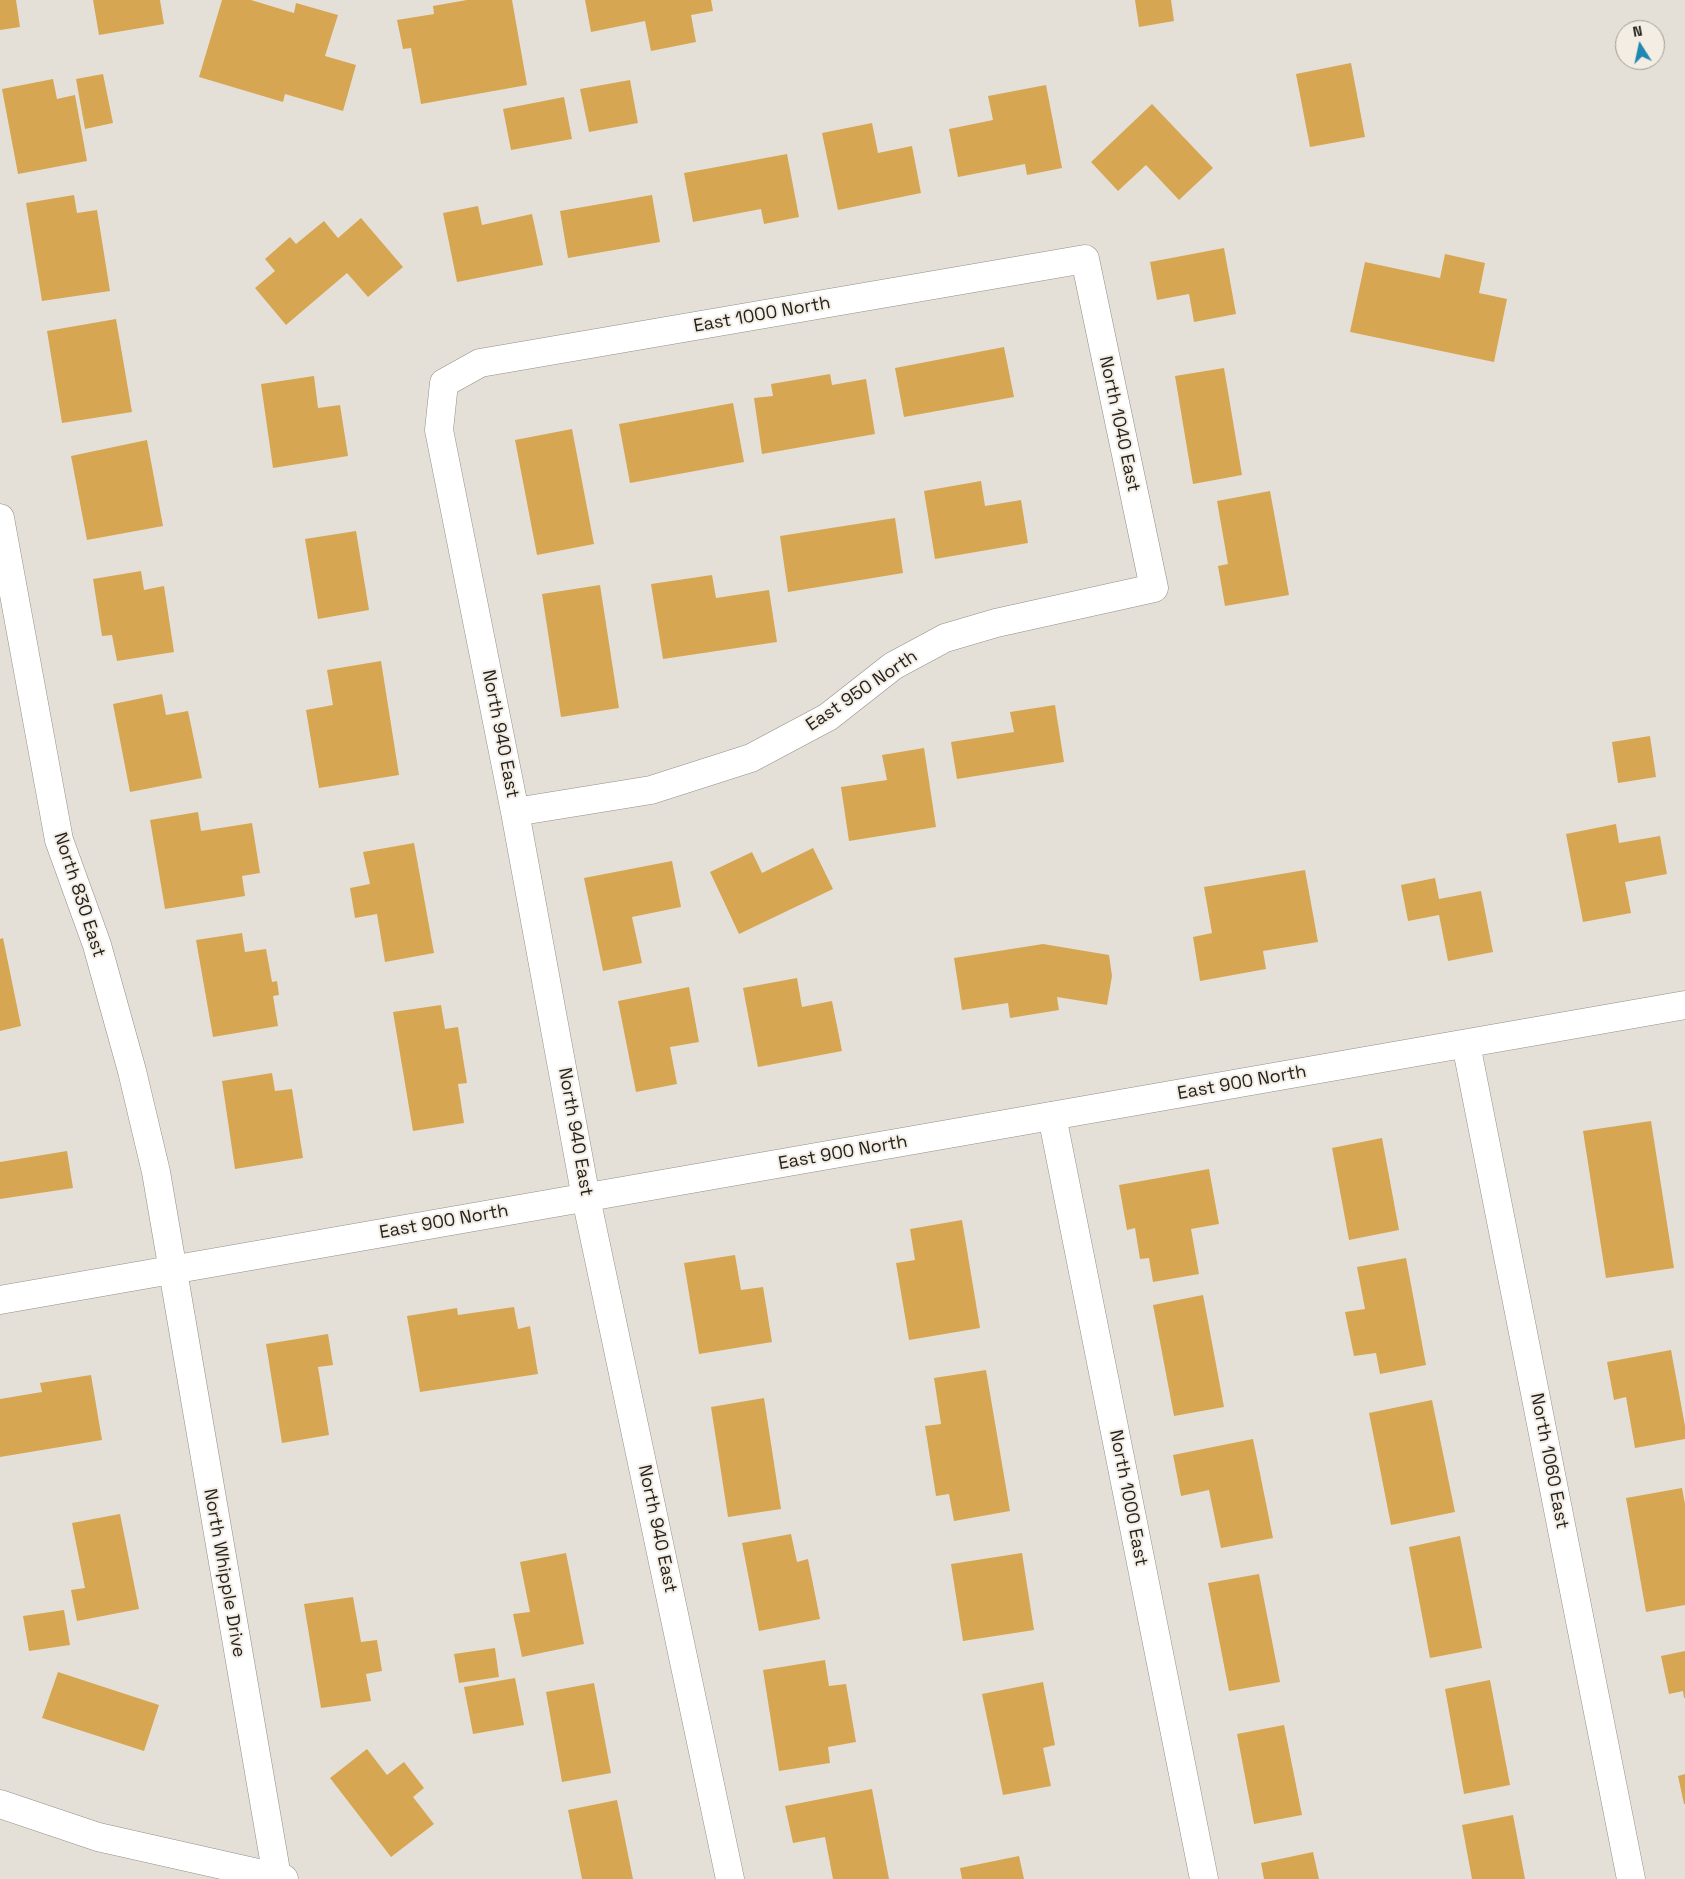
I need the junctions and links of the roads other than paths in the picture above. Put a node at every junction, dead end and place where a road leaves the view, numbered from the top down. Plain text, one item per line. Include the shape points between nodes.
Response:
1 (1085, 259) joint
2 (444, 383) joint
3 (0, 518) edge
4 (1154, 588) joint
5 (515, 812) junction
6 (1685, 1004) edge
7 (1466, 1044) junction
8 (1052, 1116) junction
9 (586, 1198) junction
10 (172, 1270) junction
11 (0, 1300) edge
12 (0, 1804) edge
13 (280, 1878) edge
14 (730, 1879) edge
15 (1204, 1879) edge
16 (1631, 1879) edge

1 - 2 street, East 1000 North via 480,363
1 - 4 street, North 1040 East
2 - 5 street, North 940 East via 440,430
3 - 10 street, North 830 East via 59,840 96,945 132,1071 156,1172
4 - 5 street, East 950 North via 996,623 945,638 893,666 828,717 751,758 651,790
5 - 9 street, North 940 East
6 - 7 street, East 900 North
7 - 8 street, East 900 North
7 - 16 street, North 1060 East
8 - 9 street, East 900 North
8 - 15 street, North 1000 East
9 - 10 street, East 900 North
9 - 14 street, North 940 East
10 - 11 street, East 900 North
10 - 13 street, North Whipple Drive
12 - 13 street via 98,1838

